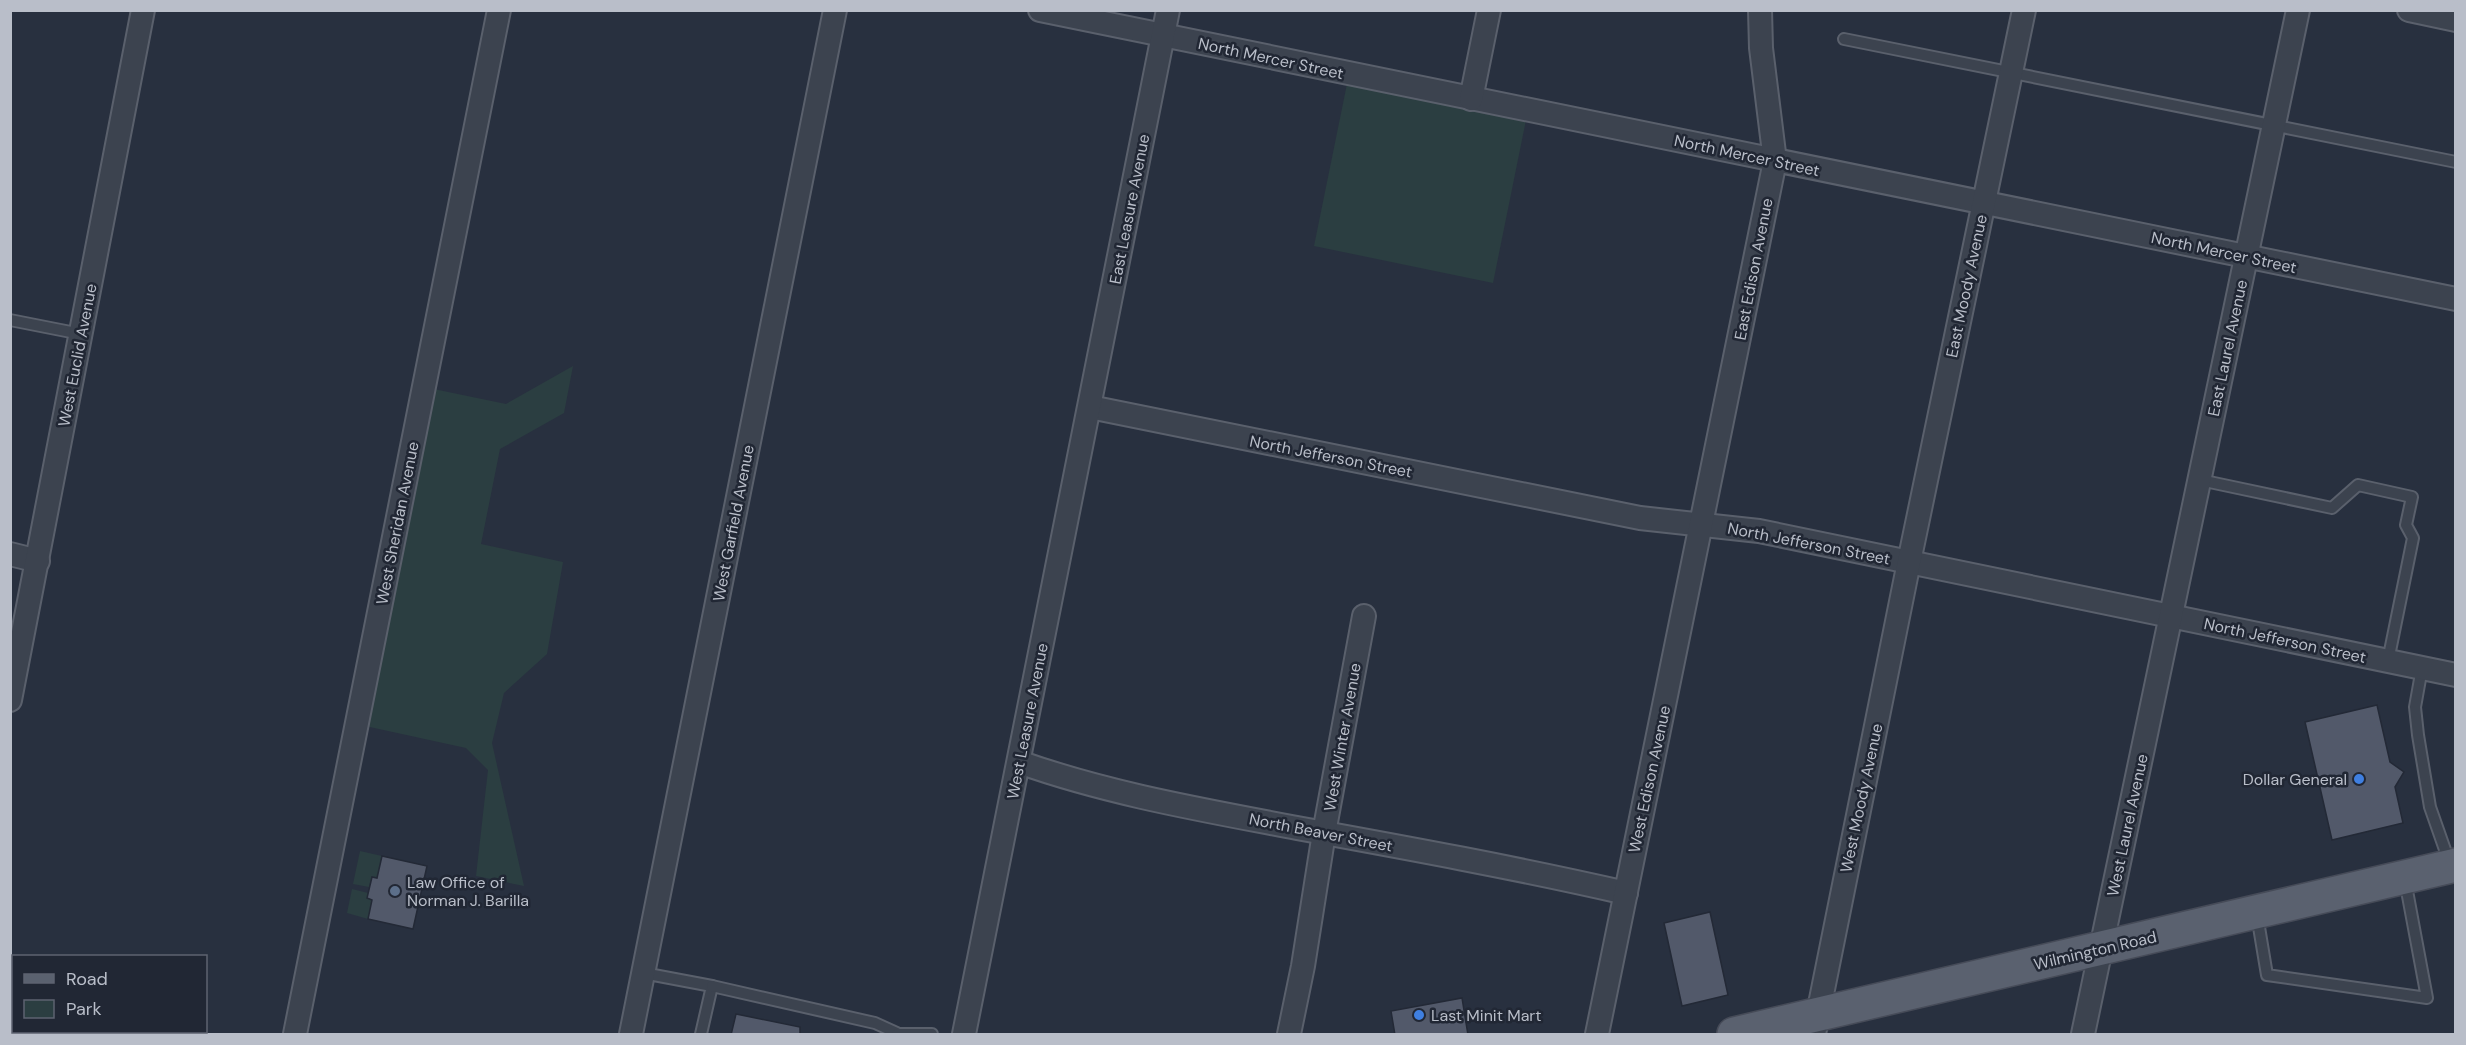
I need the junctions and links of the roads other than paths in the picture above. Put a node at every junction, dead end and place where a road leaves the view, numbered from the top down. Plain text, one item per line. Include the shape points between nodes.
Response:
1 (143, 10) edge
2 (499, 10) edge
3 (835, 10) edge
4 (1040, 10) edge
5 (1168, 10) edge
6 (1489, 10) edge
7 (1760, 10) edge
8 (2024, 10) edge
9 (2298, 10) edge
10 (2409, 10) edge
11 (2456, 20) edge
12 (1163, 36) junction
13 (1844, 39) dead end
14 (2012, 73) junction
15 (1471, 99) junction
16 (2275, 126) junction
17 (1775, 161) junction
18 (2456, 162) edge
19 (1984, 203) junction
20 (2247, 257) junction
21 (2456, 300) edge
22 (10, 320) edge
23 (81, 334) junction
24 (1090, 407) junction
25 (2200, 480) junction
26 (1701, 524) junction
27 (10, 554) edge
28 (38, 561) junction
29 (1909, 562) junction
30 (1364, 616) dead end
31 (2171, 616) junction
32 (2388, 661) junction
33 (2422, 668) junction
34 (2456, 675) edge
35 (10, 700) edge
36 (1019, 762) junction
37 (1324, 833) junction
38 (2453, 866) edge
39 (2405, 877) junction
40 (1626, 893) junction
41 (2257, 912) junction
42 (2101, 948) junction
43 (643, 973) junction
44 (712, 986) junction
45 (1815, 1025) edge
46 (897, 1034) edge
47 (295, 1035) edge
48 (631, 1035) edge
49 (700, 1035) edge
50 (932, 1035) edge
51 (964, 1035) edge
52 (1289, 1035) edge
53 (1597, 1035) edge
54 (1734, 1035) edge
55 (2083, 1035) edge

1 - 23 street, West Euclid Avenue
2 - 47 street, West Sheridan Avenue
3 - 43 street, West Garfield Avenue
4 - 12 street, North Mercer Street
5 - 12 street, East Leasure Avenue
6 - 15 street
7 - 17 street, East Edison Avenue
8 - 14 street, East Moody Avenue
9 - 16 street, East Laurel Avenue
10 - 11 street
12 - 15 street, North Mercer Street
12 - 24 street, East Leasure Avenue
13 - 14 lane
14 - 16 lane
14 - 19 street, East Moody Avenue
15 - 17 street, North Mercer Street
16 - 18 lane
16 - 20 street, East Laurel Avenue
17 - 19 street, North Mercer Street
17 - 26 street, East Edison Avenue
19 - 20 street, North Mercer Street
19 - 29 street, East Moody Avenue
20 - 21 street, North Mercer Street
20 - 25 street, East Laurel Avenue
22 - 23 lane
23 - 28 street, West Euclid Avenue
24 - 26 street, North Jefferson Street via 1640,518
24 - 36 street, West Leasure Avenue
25 - 31 street, East Laurel Avenue
25 - 32 lane via 2332,508 2358,485 2412,496 2406,525 2412,538
26 - 29 street, North Jefferson Street via 1759,531
26 - 40 street, West Edison Avenue
27 - 28 street
28 - 35 street, West Euclid Avenue
29 - 31 street, North Jefferson Street
29 - 45 street, West Moody Avenue
30 - 37 street, West Winter Avenue
31 - 32 street, North Jefferson Street
31 - 42 street, West Laurel Avenue
32 - 33 street, North Jefferson Street
33 - 34 street, North Jefferson Street
33 - 38 lane via 2415,707 2418,735 2430,807
36 - 37 street, North Beaver Street via 1175,805
36 - 51 street, West Leasure Avenue
37 - 40 street, North Beaver Street via 1543,873
37 - 52 street, West Winter Avenue
38 - 39 main road, Wilmington Road
39 - 41 main road, Wilmington Road
39 - 41 lane via 2427,998 2267,975
40 - 53 street, West Edison Avenue
41 - 42 main road, Wilmington Road
42 - 45 main road, Wilmington Road
42 - 55 street, West Laurel Avenue
43 - 44 lane
43 - 48 street, West Garfield Avenue
44 - 46 lane via 875,1023
44 - 49 lane
45 - 54 main road, Wilmington Road
46 - 50 lane

